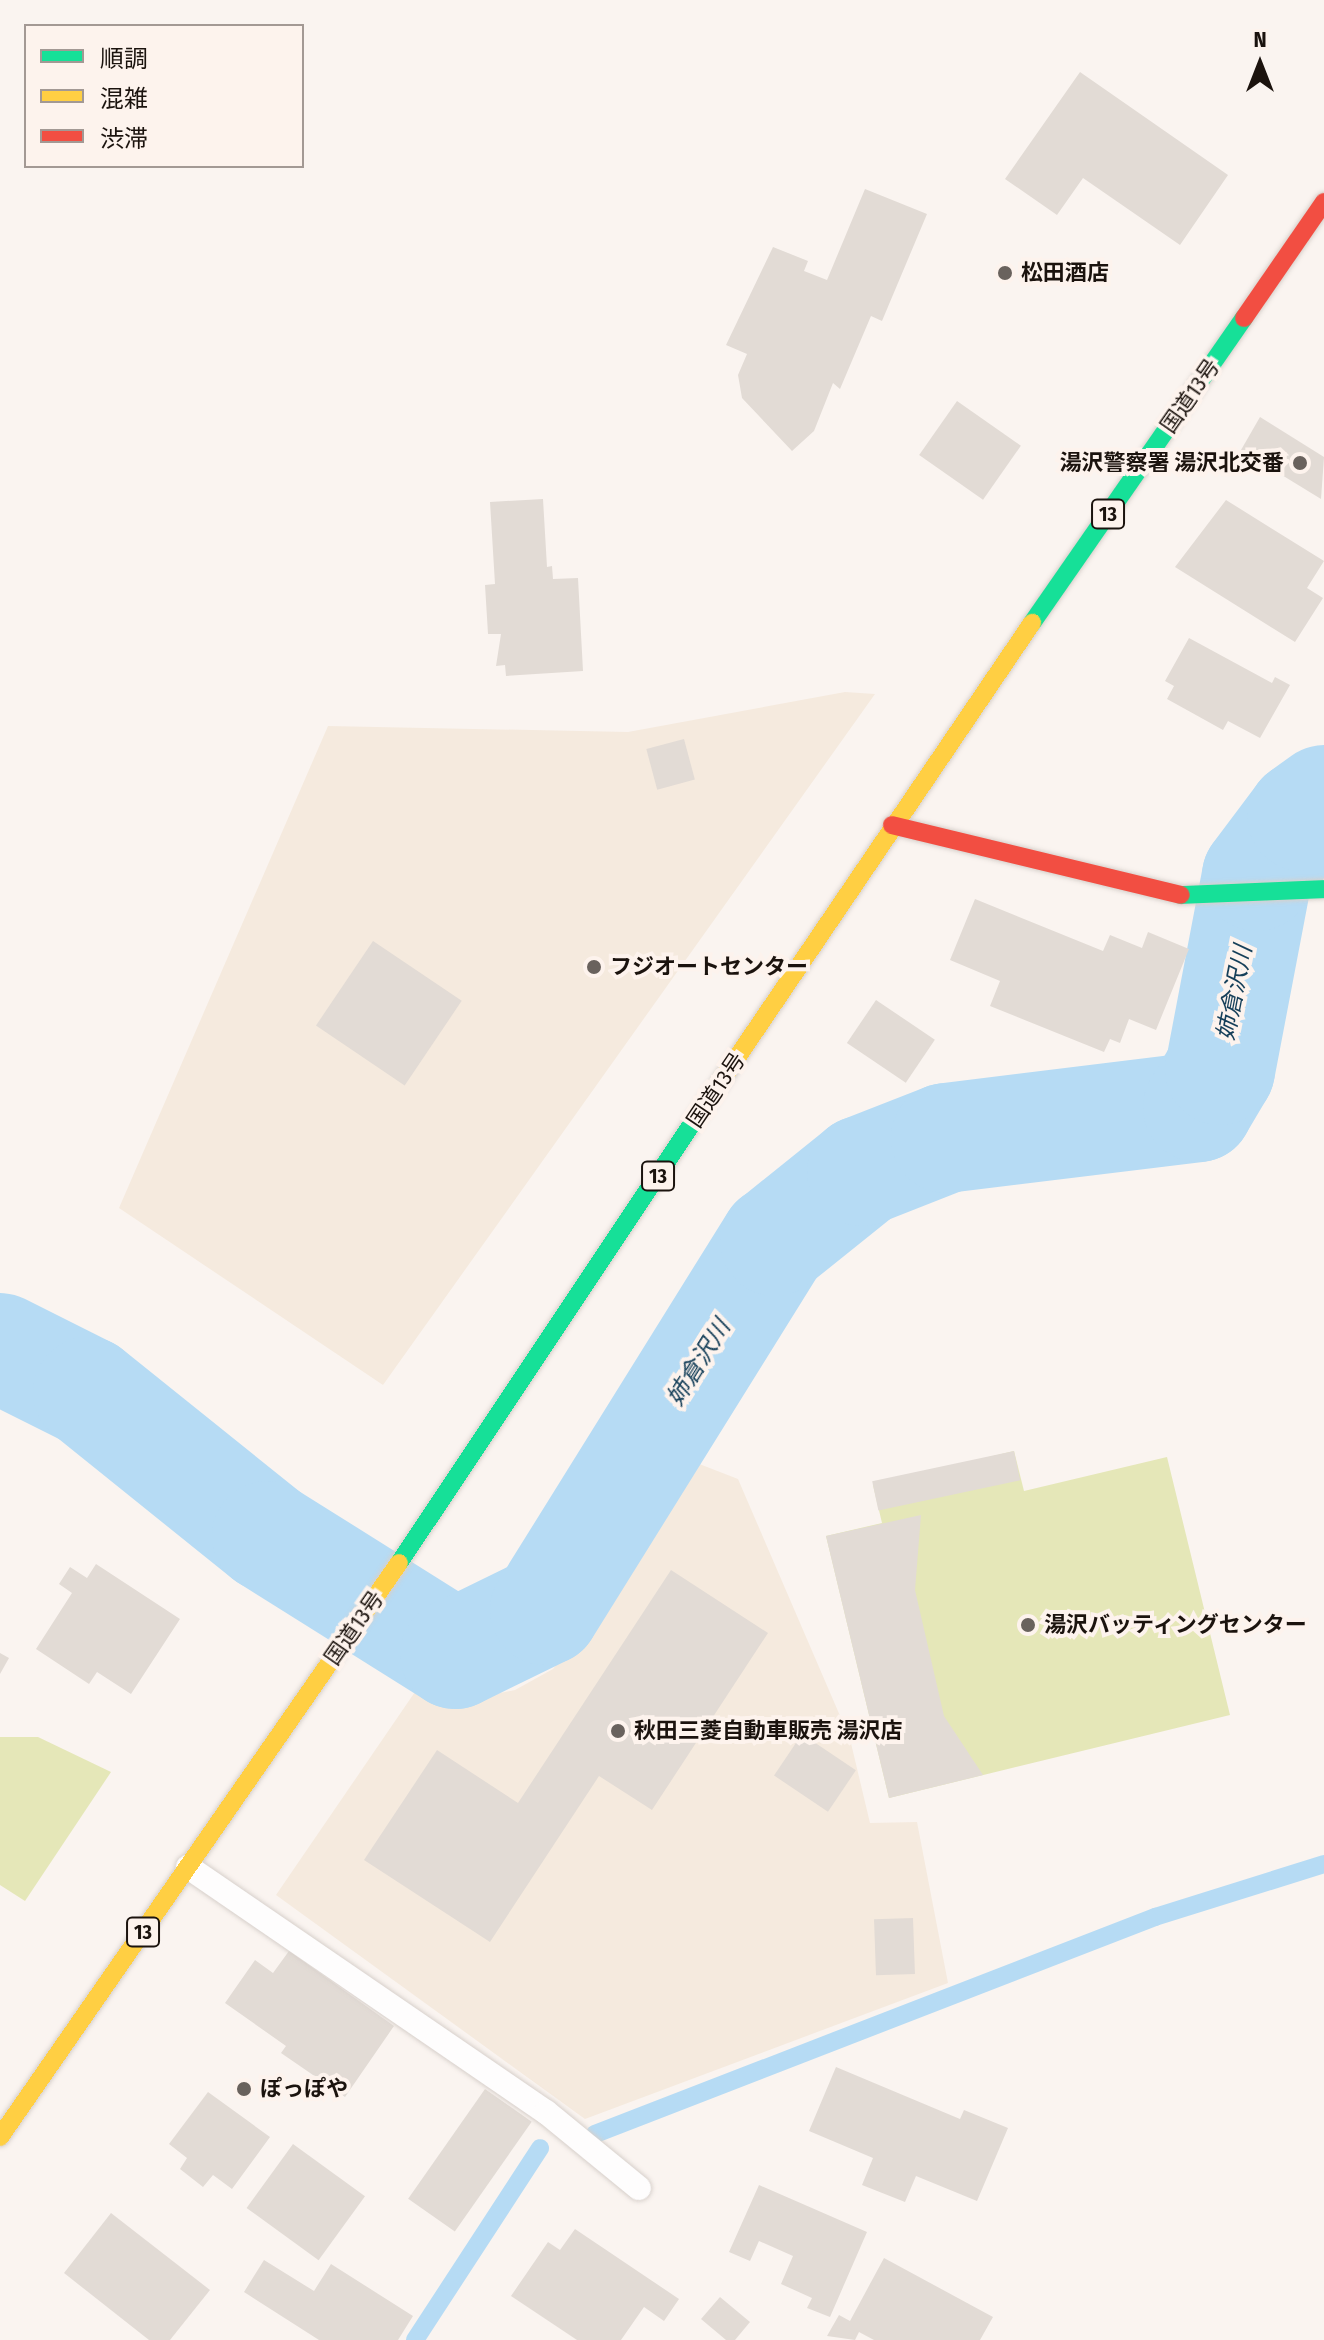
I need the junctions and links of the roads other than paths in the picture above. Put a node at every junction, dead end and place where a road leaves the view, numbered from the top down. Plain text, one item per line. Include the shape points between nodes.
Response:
1 (1324, 202) edge
2 (892, 825) junction
3 (1324, 889) edge
4 (188, 1867) junction
5 (0, 2137) edge
6 (639, 2188) dead end

1 - 2 main road, 国道13号 / 13
2 - 3 main road via 1176,895
2 - 4 main road, 国道13号 / 13 via 424,1527
4 - 5 main road, 国道13号 / 13
4 - 6 lane via 546,2112

